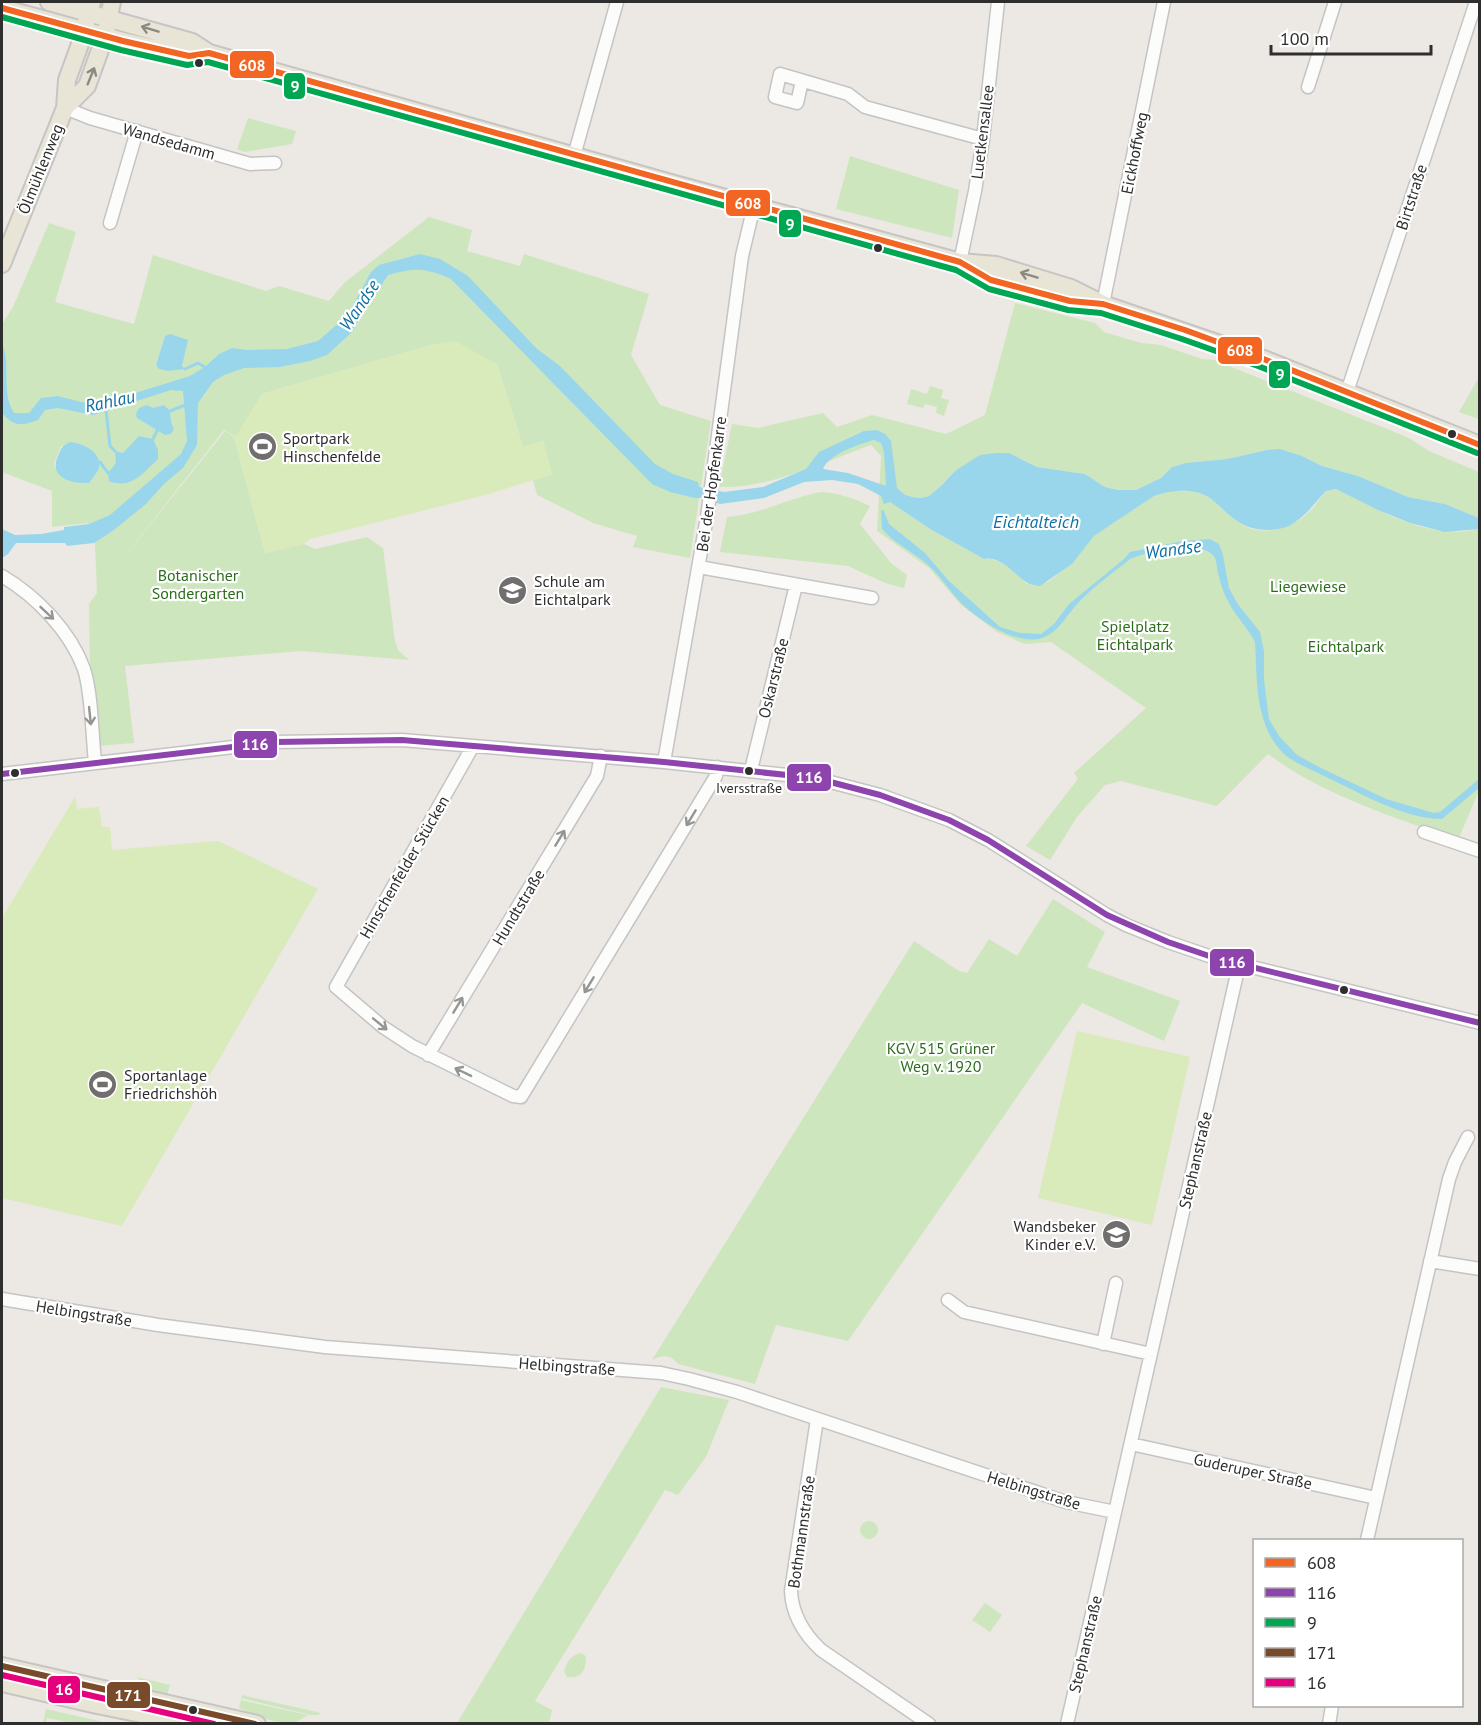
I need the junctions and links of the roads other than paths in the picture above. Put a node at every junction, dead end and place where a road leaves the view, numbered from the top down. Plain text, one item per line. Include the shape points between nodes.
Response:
1 (49, 2) edge
2 (617, 2) edge
3 (998, 2) edge
4 (1164, 2) edge
5 (1335, 2) edge
6 (1476, 2) edge
7 (90, 7) edge
8 (2, 8) edge
9 (110, 9) edge
10 (84, 31) junction
11 (105, 36) junction
12 (209, 53) junction
13 (802, 81) dead end
14 (1308, 87) dead end
15 (65, 108) junction
16 (137, 131) junction
17 (983, 139) junction
18 (574, 156) junction
19 (275, 163) dead end
20 (754, 206) junction
21 (110, 223) dead end
22 (960, 262) junction
23 (2, 264) edge
24 (1103, 304) junction
25 (1347, 392) junction
26 (1479, 445) edge
27 (699, 567) junction
28 (2, 576) edge
29 (796, 585) junction
30 (872, 598) dead end
31 (472, 746) junction
32 (601, 756) junction
33 (95, 762) junction
34 (664, 762) junction
35 (717, 767) junction
36 (751, 770) junction
37 (2, 774) edge
38 (1424, 832) dead end
39 (1479, 851) edge
40 (1239, 965) junction
41 (1479, 1023) edge
42 (428, 1055) junction
43 (1468, 1137) dead end
44 (1430, 1261) junction
45 (1479, 1269) edge
46 (1116, 1283) dead end
47 (2, 1299) edge
48 (948, 1299) dead end
49 (1103, 1344) junction
50 (1151, 1354) junction
51 (817, 1419) junction
52 (1131, 1444) junction
53 (1376, 1498) junction
54 (1115, 1512) junction
55 (1367, 1539) edge
56 (2, 1666) edge
57 (2, 1683) edge
58 (1332, 1707) edge
59 (191, 1724) edge
60 (257, 1724) edge
61 (929, 1724) edge
62 (1067, 1724) edge
63 (1329, 1724) edge

1 - 7 main road
2 - 18 street
3 - 17 street, Luetkensallee
4 - 24 street, Eickhoffweg
5 - 14 street
6 - 25 street, Birtstraße
7 - 9 main road
7 - 10 main road, Ölmühlenweg
8 - 10 main road
9 - 11 main road, Ölmühlenweg
12 -> 9 main road via 192,42
10 - 11 main road
10 - 15 main road, Ölmühlenweg via 67,80
11 - 12 main road via 189,56
15 -> 11 main road, Ölmühlenweg via 87,86
12 - 18 main road
13 - 17 street via 849,94 865,107
15 - 16 street, Wandsedamm
15 - 23 main road, Ölmühlenweg
16 - 19 street, Wandsedamm via 250,164
16 - 21 street
17 - 22 street, Luetkensallee
18 - 20 main road
20 - 22 main road
20 - 27 street, Bei der Hopfenkarre via 742,256
22 - 24 main road via 991,280 1070,301
24 - 25 main road via 1196,334
25 - 26 main road
27 - 29 street
27 - 34 street, Bei der Hopfenkarre
28 -> 33 street via 54,620 69,639 84,670
29 - 30 street
29 - 36 street, Oskarstraße
31 - 32 street
31 - 33 street via 402,740 276,742
31 -> 42 street, Hinschenfelder Stücken via 336,987 383,1027
32 - 34 street
42 -> 32 street, Hundtstraße via 597,776
33 - 37 street
34 - 35 street
35 - 36 street
35 -> 42 street via 716,776 521,1097
36 - 40 street via 826,780 949,820 1126,925
38 - 39 street
40 - 41 street
40 - 50 street, Stephanstraße
43 - 44 street via 1449,1179
44 - 45 street
44 - 53 street
46 - 49 street
47 - 51 street, Helbingstraße via 325,1347 661,1373 737,1392
48 - 49 street via 964,1312
49 - 50 street
50 - 52 street, Stephanstraße
51 - 54 street, Helbingstraße via 1066,1502
51 - 61 street, Bothmannstraße via 793,1575 792,1605 796,1618 821,1650
52 - 53 street, Guderuper Straße
52 - 54 street, Stephanstraße
53 - 55 street
54 - 62 street, Stephanstraße
56 - 60 main road
57 - 59 main road
58 - 63 street

